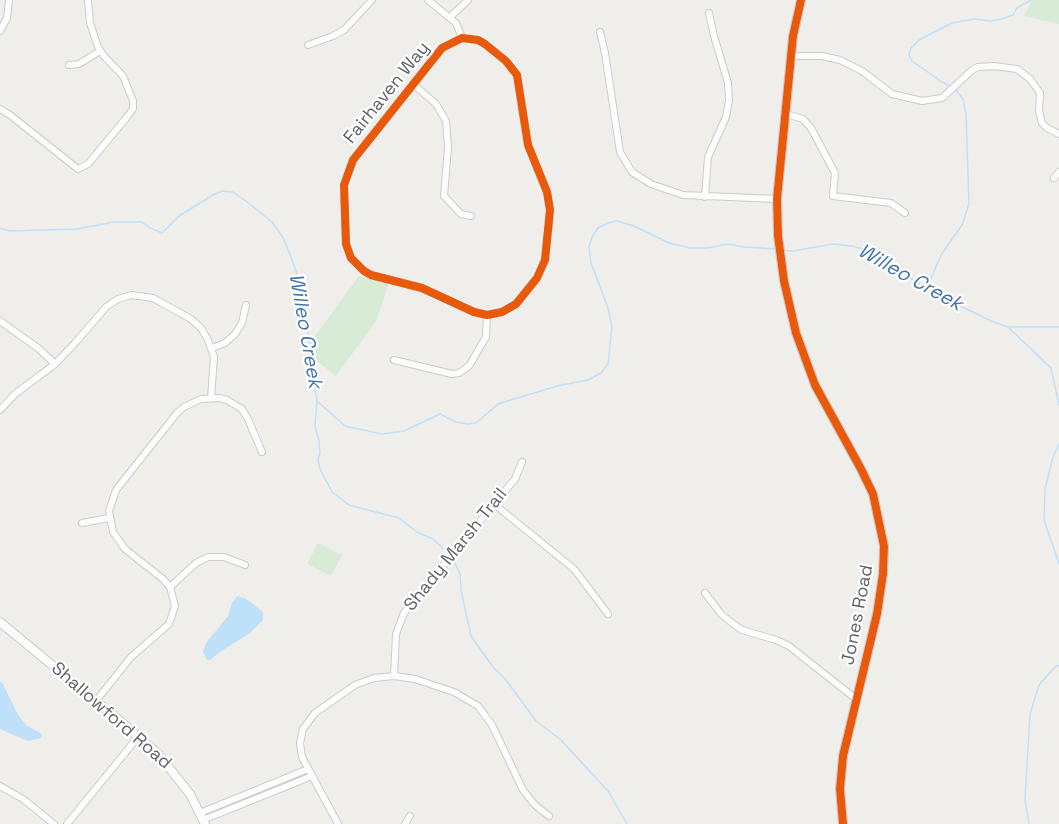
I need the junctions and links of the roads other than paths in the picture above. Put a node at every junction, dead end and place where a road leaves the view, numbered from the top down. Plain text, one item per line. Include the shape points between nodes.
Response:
1 (9, 0) edge
2 (88, 0) edge
3 (372, 0) edge
4 (428, 0) edge
5 (468, 0) edge
6 (801, 0) edge
7 (709, 13) dead end
8 (450, 17) junction
9 (0, 31) edge
10 (600, 32) dead end
11 (462, 38) junction
12 (308, 45) dead end
13 (100, 51) junction
14 (791, 56) junction
15 (69, 65) dead end
16 (413, 84) junction
17 (133, 109) junction
18 (0, 110) edge
19 (141, 112) dead end
20 (786, 114) junction
21 (1059, 134) edge
22 (705, 197) junction
23 (777, 199) junction
24 (905, 213) dead end
25 (471, 216) dead end
26 (246, 305) dead end
27 (487, 315) junction
28 (0, 321) edge
29 (212, 348) junction
30 (394, 360) dead end
31 (54, 364) junction
32 (211, 398) junction
33 (0, 410) edge
34 (262, 452) dead end
35 (522, 462) dead end
36 (494, 504) junction
37 (109, 518) junction
38 (82, 523) dead end
39 (245, 565) dead end
40 (170, 587) junction
41 (705, 592) dead end
42 (608, 614) dead end
43 (0, 622) edge
44 (394, 676) junction
45 (856, 699) junction
46 (96, 701) junction
47 (138, 736) junction
48 (308, 769) junction
49 (312, 776) junction
50 (0, 786) edge
51 (410, 816) dead end
52 (549, 816) dead end
53 (203, 819) edge
54 (54, 824) edge
55 (67, 824) edge
56 (338, 824) edge
57 (405, 824) edge
58 (843, 824) edge

1 - 9 street via 7,18
2 - 13 street via 90,23
3 - 12 street via 344,30
4 - 8 street
5 - 8 street
6 - 14 street, Jones Road
7 - 22 street via 729,100 726,117 708,157
8 - 11 street
10 - 22 street via 623,160 638,177 651,184 683,195
11 - 16 street, Fairhaven Way via 442,48
11 - 27 street via 485,44 517,75 528,145 550,210 545,260 537,278 516,304
13 - 15 street via 79,64
13 - 17 street via 123,76
14 - 20 street, Jones Road
14 - 21 street via 840,60 862,71 886,91 922,101 942,98 972,70 984,66 1012,68 1034,83 1040,93 1042,123
16 - 25 street via 436,104 446,121 444,196 461,214
16 - 27 street, Fairhaven Way via 349,168 344,194 348,251 359,267 372,275 422,288
17 - 18 street via 82,172
17 - 19 street
20 - 23 street, Jones Road
20 - 24 street via 803,119 811,128 835,173 833,196 891,203
22 - 23 street
23 - 45 street, Jones Road via 778,236 789,307 824,404 867,481 882,532 882,589
26 - 29 street via 235,334
27 - 30 street via 486,337 469,366 459,374
28 - 31 street
29 - 31 street via 191,319 153,298 132,295 106,307
29 - 32 street
31 - 33 street
32 - 34 street via 228,400 242,409
32 - 37 street via 192,402 177,413 116,490
35 - 36 street, Shady Marsh Trail via 515,479
36 - 42 street via 574,569
36 - 44 street, Shady Marsh Trail via 404,613 396,634
37 - 38 street
37 - 40 street via 120,544
39 - 40 street via 224,557 208,557
40 - 46 street via 175,606 169,624 131,657
41 - 45 street via 732,623 789,646
43 - 46 street, Shallowford Road
44 - 48 street via 355,685 310,718 300,743
44 - 52 street via 454,692 478,706 492,725 523,790
45 - 58 street, Jones Road via 842,767
46 - 47 street, Shallowford Road
47 - 53 street, Shallowford Road via 178,777
47 - 55 street
48 - 49 street
48 - 53 street
49 - 53 street
49 - 56 street
50 - 54 street
51 - 57 street

